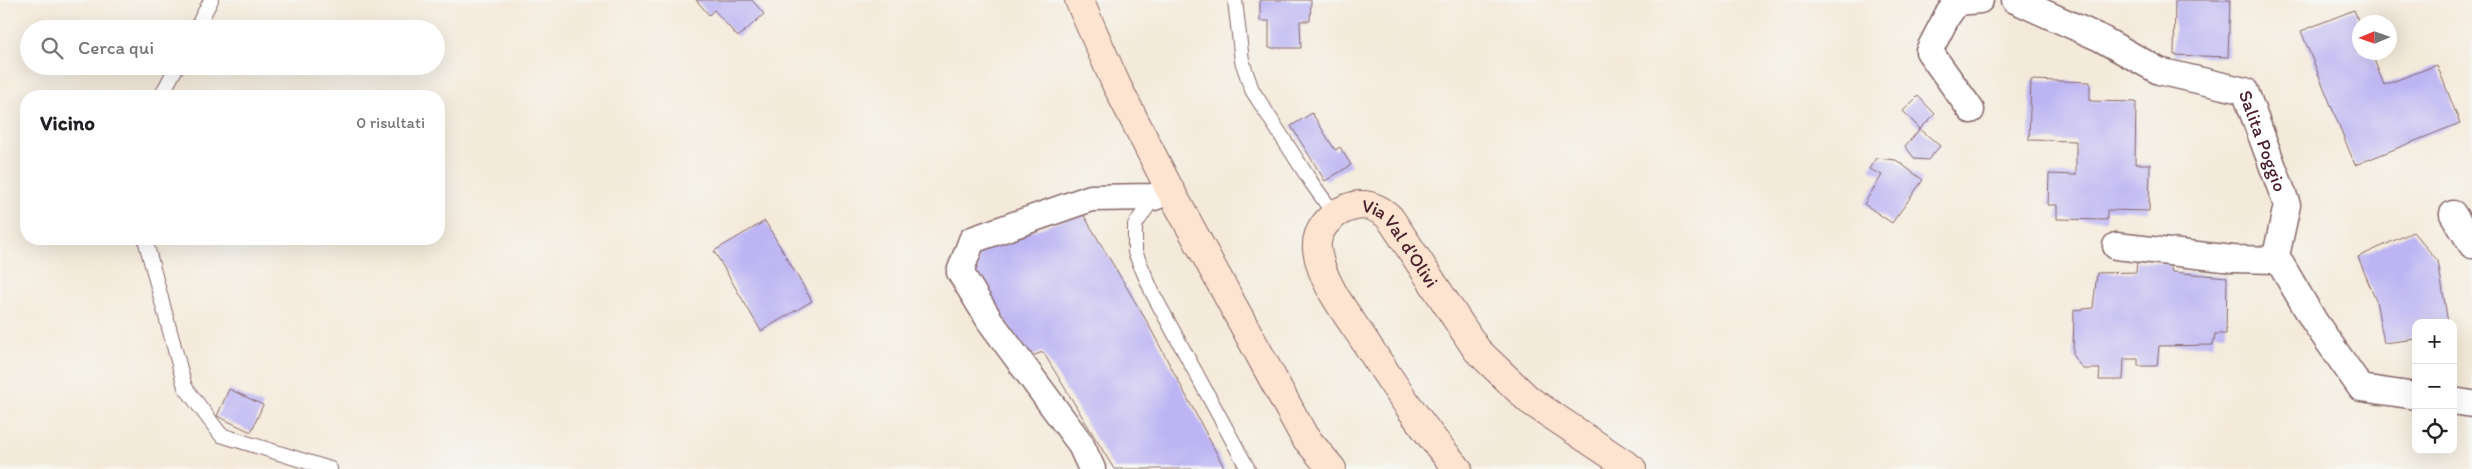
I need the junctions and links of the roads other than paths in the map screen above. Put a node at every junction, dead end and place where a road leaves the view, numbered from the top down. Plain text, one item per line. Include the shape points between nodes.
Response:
1 (211, 0) edge
2 (1079, 0) edge
3 (1235, 0) edge
4 (1980, 0) edge
5 (2015, 0) edge
6 (201, 20) edge
7 (172, 75) edge
8 (164, 90) edge
9 (1971, 110) dead end
10 (1162, 194) junction
11 (1334, 214) junction
12 (2453, 214) dead end
13 (145, 245) edge
14 (2472, 245) edge
15 (2116, 246) dead end
16 (2278, 260) junction
17 (2412, 395) edge
18 (2457, 402) edge
19 (2472, 404) edge
20 (330, 469) edge
21 (1092, 469) edge
22 (1248, 469) edge
23 (1332, 469) edge
24 (1458, 469) edge
25 (1632, 469) edge

1 - 6 lane
2 - 10 street
3 - 11 lane via 1242,61 1252,90
4 - 9 street via 1957,2 1929,50
5 - 16 street, Salita Poggio via 2100,38 2159,71 2245,91 2287,205 2276,256
7 - 8 lane
10 - 21 street via 1091,198 972,240 960,272 990,320 1080,443
10 - 22 lane via 1136,225 1135,252 1153,294
10 - 23 street via 1304,436
11 - 24 street, Via Val d'Olivi via 1321,230 1317,248 1323,273 1386,374
11 - 25 street, Via Val d'Olivi via 1353,205 1378,207 1418,257 1448,309 1477,350 1529,400
12 - 14 street
13 - 20 lane via 186,387 221,435
15 - 16 street via 2233,259
16 - 17 street via 2314,321 2360,388
18 - 19 street

